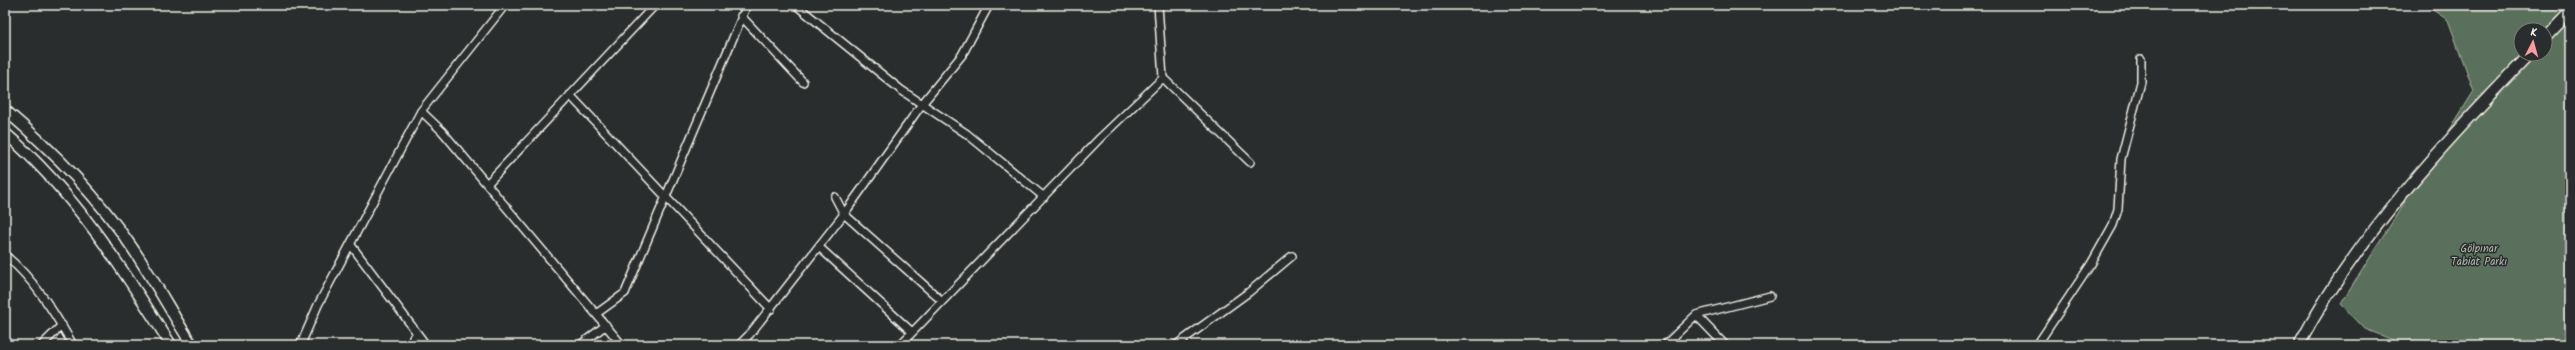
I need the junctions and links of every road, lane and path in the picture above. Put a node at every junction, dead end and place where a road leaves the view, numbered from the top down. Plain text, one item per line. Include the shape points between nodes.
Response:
1 (505, 5) edge
2 (655, 5) edge
3 (747, 5) edge
4 (796, 5) edge
5 (988, 5) edge
6 (1158, 5) edge
7 (2570, 12) edge
8 (741, 16) junction
9 (2553, 30) edge
10 (2140, 59) dead end
11 (2522, 62) edge
12 (1163, 78) junction
13 (803, 82) dead end
14 (570, 95) junction
15 (922, 104) junction
16 (5, 110) edge
17 (421, 111) junction
18 (5, 133) edge
19 (1250, 162) dead end
20 (487, 184) junction
21 (665, 195) junction
22 (835, 197) dead end
23 (1044, 197) junction
24 (844, 214) junction
25 (351, 245) junction
26 (819, 247) junction
27 (5, 255) edge
28 (1292, 256) dead end
29 (1770, 296) dead end
30 (942, 301) junction
31 (771, 309) junction
32 (596, 314) junction
33 (1696, 315) junction
34 (62, 325) junction
35 (606, 325) junction
36 (912, 332) junction
37 (417, 333) junction
38 (71, 344) edge
39 (192, 344) edge
40 (42, 345) edge
41 (171, 345) edge
42 (300, 345) edge
43 (408, 345) edge
44 (426, 345) edge
45 (580, 345) edge
46 (622, 345) edge
47 (739, 345) edge
48 (900, 345) edge
49 (1176, 345) edge
50 (1665, 345) edge
51 (1725, 345) edge
52 (2037, 345) edge
53 (2299, 345) edge

1 - 17 street
2 - 14 street
3 - 8 street
4 - 15 street
5 - 15 street via 962,55
6 - 12 street
7 - 9 main road
8 - 13 street
8 - 21 street
10 - 52 street via 2141,82 2121,159 2118,209 2113,226
11 - 53 main road via 2433,157 2364,242
12 - 19 street
12 - 23 street via 1100,138
14 - 20 street
14 - 21 street
15 - 23 street via 967,134
15 - 24 street
16 - 39 main road via 51,153 110,218 131,246
17 - 20 street via 442,131
17 - 25 street
18 - 41 main road via 48,172 101,237
20 - 32 street
21 - 31 street
21 - 32 street via 625,293
22 - 24 street
23 - 30 street
24 - 26 street
24 - 30 street
25 - 37 street
25 - 42 street via 318,305
26 - 31 street
26 - 36 street
27 - 34 street via 22,269
28 - 49 street via 1249,292
29 - 33 street
30 - 36 street
31 - 47 street
32 - 35 street
33 - 50 street
33 - 51 street
34 - 38 street
34 - 40 street
35 - 45 street
35 - 46 street
36 - 48 street
37 - 43 street
37 - 44 street

